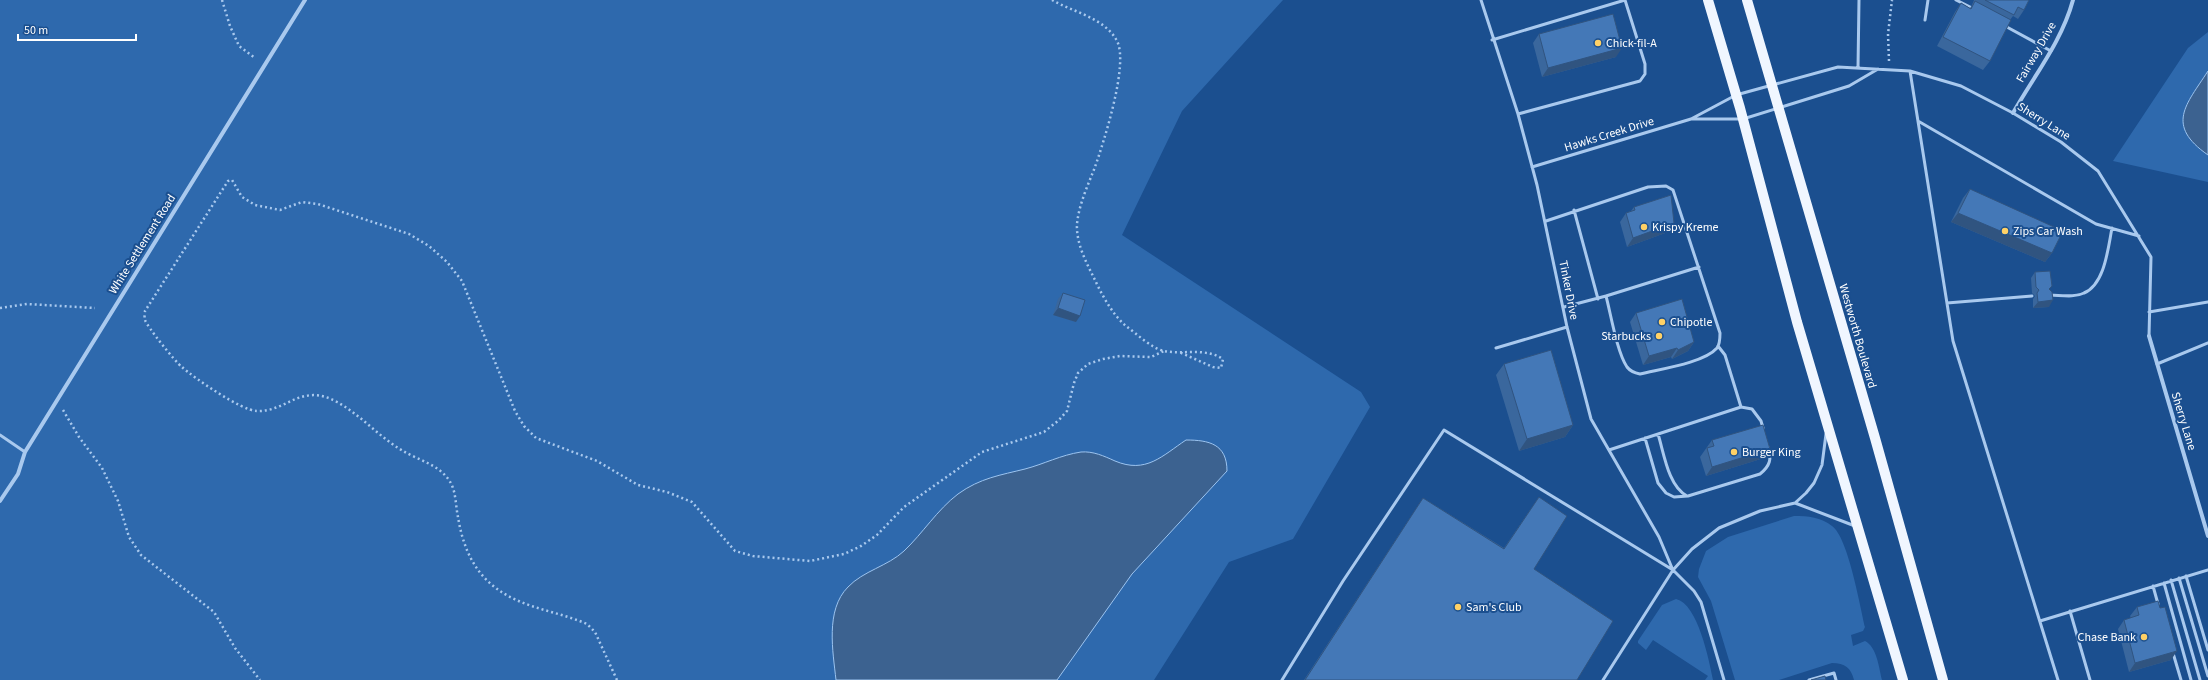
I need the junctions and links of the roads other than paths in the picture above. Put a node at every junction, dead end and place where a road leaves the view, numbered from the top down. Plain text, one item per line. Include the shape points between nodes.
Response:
1 (305, 0) edge
2 (1481, 0) edge
3 (1625, 0) edge
4 (1708, 0) edge
5 (1747, 0) edge
6 (1860, 0) edge
7 (1928, 0) edge
8 (1956, 0) edge
9 (2073, 0) edge
10 (1979, 12) edge
11 (1925, 20) dead end
12 (1999, 22) edge
13 (1492, 40) junction
14 (2051, 51) junction
15 (1858, 68) junction
16 (1878, 69) junction
17 (1910, 71) junction
18 (1774, 85) junction
19 (1736, 95) junction
20 (1780, 108) junction
21 (2013, 113) junction
22 (1518, 114) junction
23 (1691, 119) junction
24 (1743, 119) junction
25 (1918, 121) junction
26 (1532, 167) junction
27 (1574, 210) junction
28 (1546, 221) junction
29 (2112, 228) junction
30 (2139, 236) junction
31 (1699, 266) junction
32 (2048, 295) edge
33 (1606, 296) junction
34 (2032, 296) dead end
35 (1598, 299) junction
36 (2208, 302) edge
37 (1947, 303) junction
38 (1564, 307) junction
39 (2149, 312) junction
40 (1567, 327) junction
41 (2149, 336) joint
42 (2208, 343) edge
43 (1718, 346) junction
44 (1496, 348) dead end
45 (2157, 364) junction
46 (1741, 407) junction
47 (1827, 428) junction
48 (1658, 434) junction
49 (0, 435) edge
50 (1765, 435) edge
51 (1645, 438) junction
52 (1767, 442) edge
53 (1609, 450) junction
54 (25, 452) junction
55 (1688, 496) junction
56 (0, 501) edge
57 (1795, 503) junction
58 (1858, 528) junction
59 (2208, 536) edge
60 (1673, 570) junction
61 (2208, 570) edge
62 (2186, 576) junction
63 (2179, 578) junction
64 (2171, 580) junction
65 (2164, 583) junction
66 (2153, 586) junction
67 (2160, 609) edge
68 (2070, 611) junction
69 (2040, 621) junction
70 (2208, 650) edge
71 (2173, 652) edge
72 (2208, 676) edge
73 (1282, 680) edge
74 (1603, 680) edge
75 (1724, 680) edge
76 (1809, 680) edge
77 (1836, 680) edge
78 (1903, 680) edge
79 (1943, 680) edge
80 (2058, 680) edge
81 (2090, 680) edge
82 (2181, 680) edge
83 (2191, 680) edge
84 (2200, 680) edge

1 - 54 street, White Settlement Road
2 - 13 lane, Tinker Drive
3 - 13 lane
3 - 22 lane via 1645,64 1645,74 1640,81
4 - 19 main road
5 - 18 main road, Westworth Boulevard
6 - 15 lane
7 - 11 lane
8 - 10 lane
9 - 14 street, Fairway Drive
12 - 14 lane
13 - 22 lane, Tinker Drive
14 - 21 street, Fairway Drive
15 - 16 lane, Sherry Lane
15 - 18 lane, Sherry Lane via 1838,67
16 - 17 lane, Sherry Lane
16 - 20 lane via 1849,86
17 - 21 lane, Sherry Lane via 1961,86
17 - 25 lane
18 - 19 lane, Sherry Lane
18 - 20 main road, Westworth Boulevard
19 - 23 lane, Hawks Creek Drive
19 - 24 main road
20 - 24 lane
20 - 79 main road, Westworth Boulevard
21 - 30 lane, Sherry Lane via 2061,142 2098,171
22 - 26 lane, Tinker Drive
23 - 24 lane, Hawks Creek Drive
23 - 26 lane, Hawks Creek Drive
24 - 47 main road
25 - 29 lane via 2096,224
25 - 37 lane
26 - 28 lane, Tinker Drive
27 - 28 lane
27 - 31 lane via 1648,186 1666,186 1673,190 1678,201
27 - 35 lane
28 - 38 lane, Tinker Drive
29 - 30 lane
29 - 32 lane via 2105,262 2092,288 2084,294
30 - 39 lane, Sherry Lane via 2151,257
31 - 33 lane
31 - 43 lane via 1720,333
33 - 35 lane
33 - 43 lane via 1627,368 1634,373 1640,374 1702,358
34 - 37 lane
35 - 38 lane
36 - 39 lane
37 - 69 lane via 1953,341
38 - 40 lane, Tinker Drive
39 - 41 lane
40 - 44 lane
40 - 53 lane, Tinker Drive via 1591,419
41 - 45 street, Sherry Lane
42 - 45 lane
43 - 46 lane via 1724,355
45 - 59 street, Sherry Lane
46 - 48 lane
46 - 50 lane via 1752,409 1757,414
47 - 57 lane via 1820,471 1814,483
47 - 58 main road
48 - 51 lane
48 - 55 lane via 1674,482
49 - 54 lane
51 - 53 lane
51 - 55 lane via 1658,483 1666,493 1674,497
52 - 55 lane via 1771,457 1768,467 1760,474
53 - 60 lane, Tinker Drive via 1659,537
54 - 56 street, White Settlement Road via 18,474
57 - 58 lane
57 - 60 lane via 1760,511 1719,528 1692,549
58 - 78 main road
60 - 73 lane via 1444,430 1343,581
60 - 74 lane
60 - 75 lane via 1701,602
61 - 62 lane
62 - 63 lane
62 - 70 lane
63 - 64 lane
63 - 72 lane
64 - 65 lane
64 - 84 lane
65 - 66 lane
65 - 83 lane
66 - 67 lane
66 - 68 lane
68 - 69 lane
68 - 81 lane
69 - 80 lane
71 - 82 lane
76 - 77 lane via 1834,673

